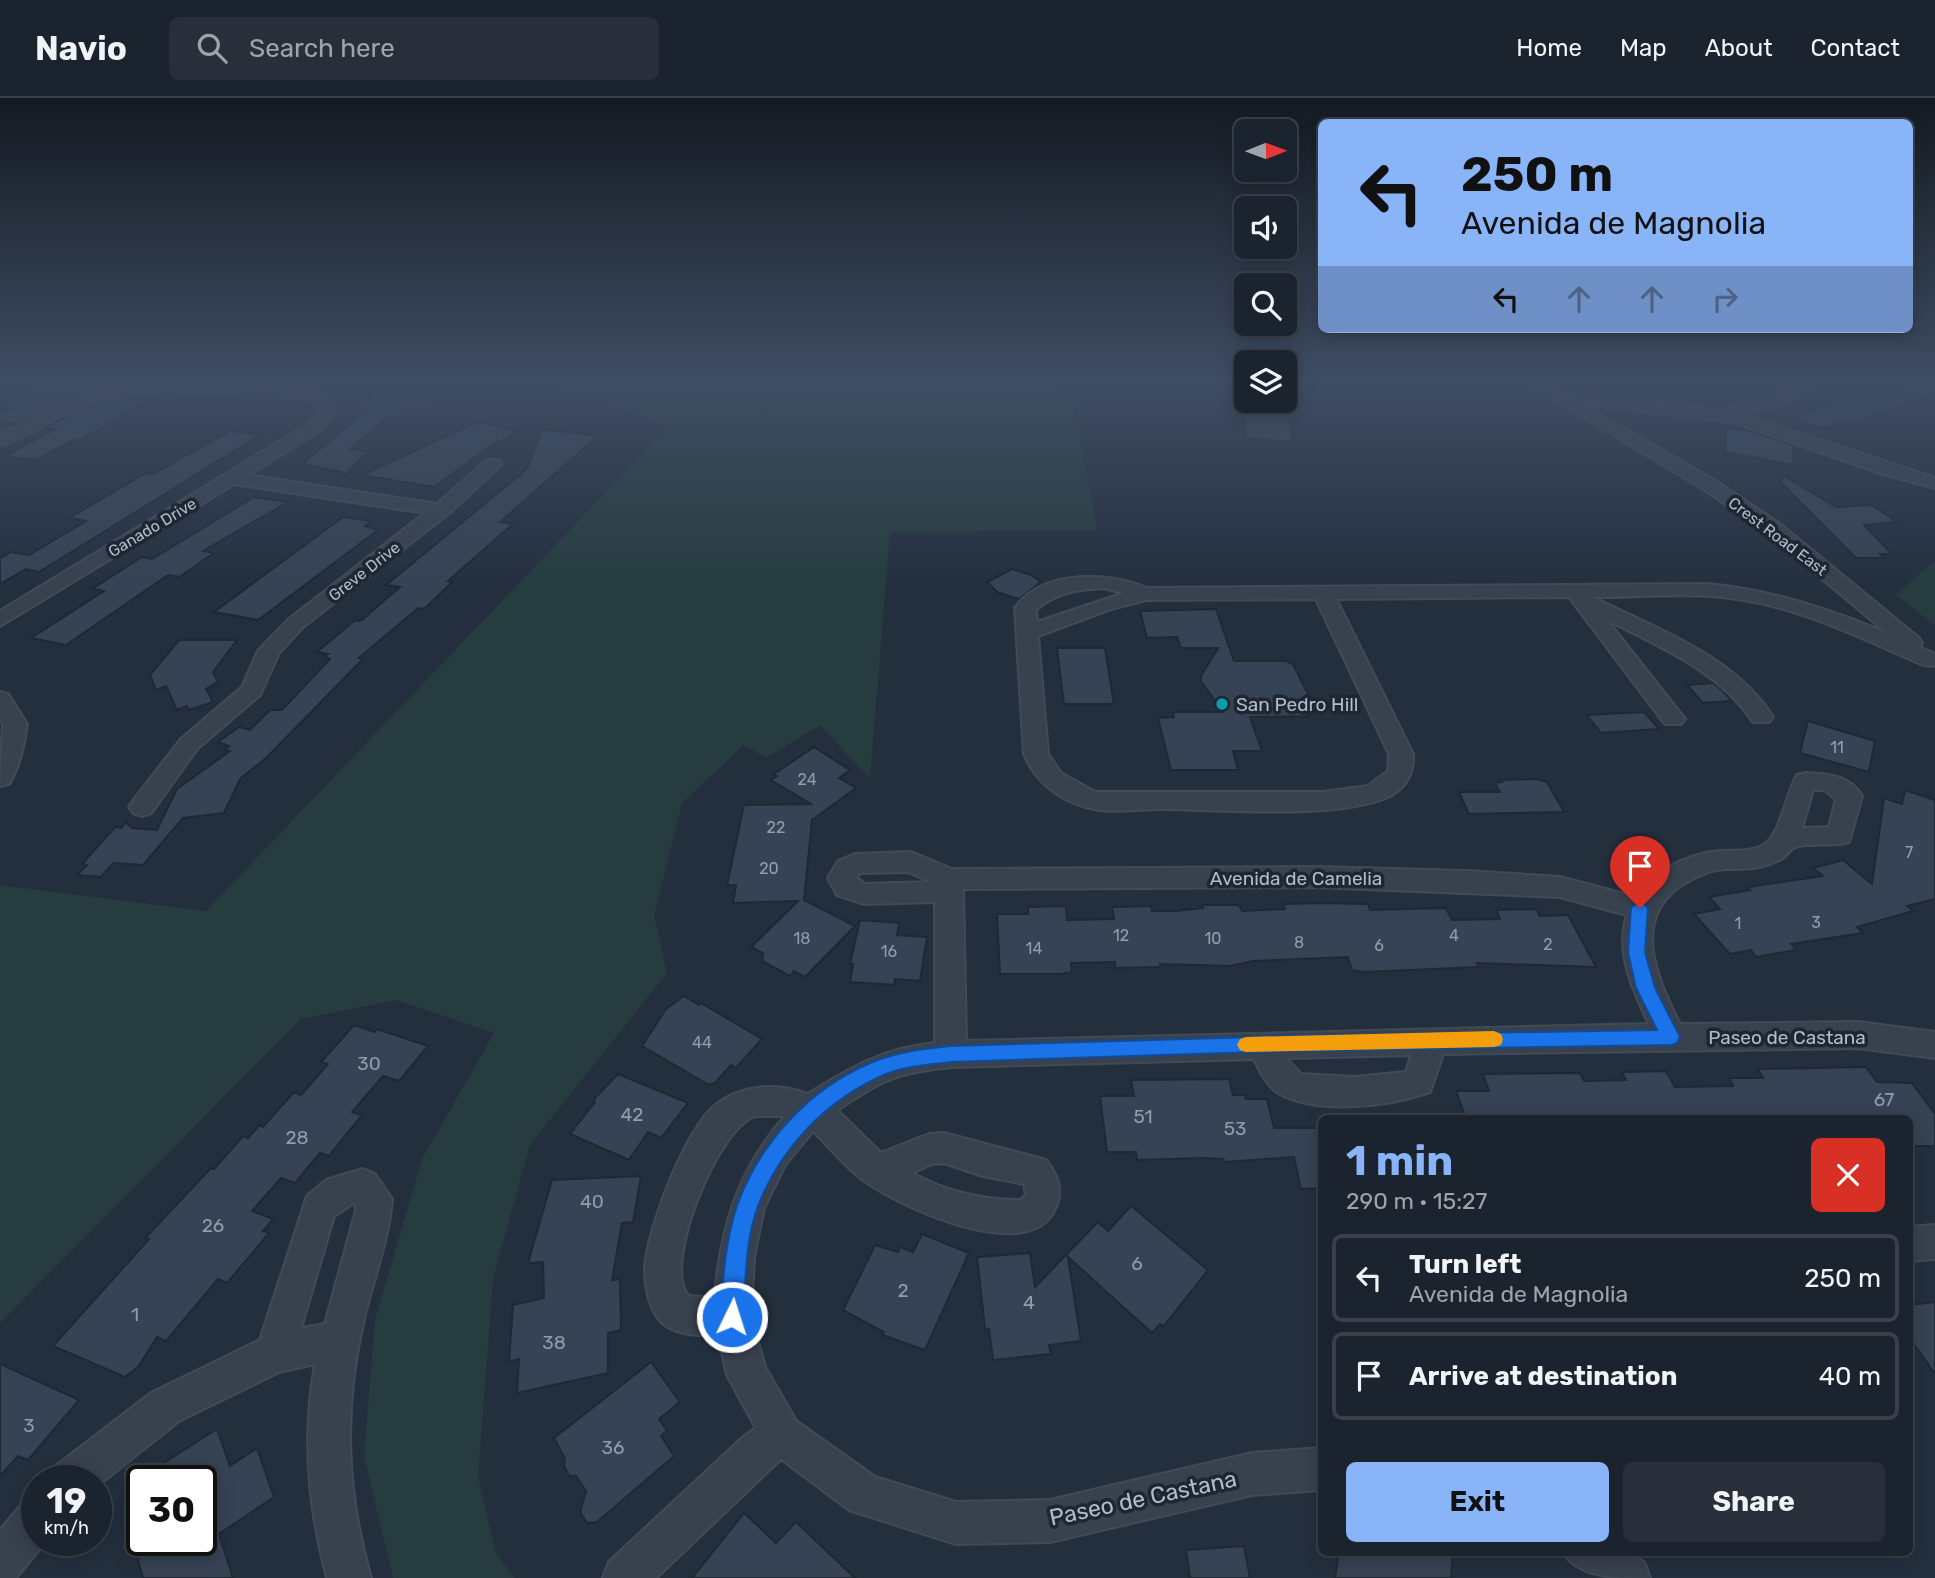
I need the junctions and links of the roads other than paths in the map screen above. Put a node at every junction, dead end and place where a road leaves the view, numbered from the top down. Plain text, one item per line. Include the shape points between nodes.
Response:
1 (277, 450) edge
2 (1651, 450) edge
3 (1831, 450) edge
4 (493, 464) dead end
5 (232, 478) junction
6 (1935, 482) edge
7 (441, 510) junction
8 (1323, 593) junction
9 (1146, 594) junction
10 (1576, 594) junction
11 (1875, 613) joint
12 (0, 620) edge
13 (1027, 633) junction
14 (1933, 662) edge
15 (0, 699) edge
16 (1761, 717) dead end
17 (1673, 719) dead end
18 (0, 778) edge
19 (142, 807) dead end
20 (1786, 838) dead end
21 (1640, 908) junction
22 (1671, 1037) junction
23 (1431, 1040) junction
24 (1262, 1044) junction
25 (1935, 1045) edge
26 (951, 1054) junction
27 (812, 1109) junction
28 (876, 1170) dead end
29 (1935, 1242) edge
30 (1913, 1244) edge
31 (732, 1317) junction
32 (340, 1340) junction
33 (275, 1353) junction
34 (782, 1435) junction
35 (91, 1465) edge
36 (1318, 1469) edge
37 (21, 1539) edge
38 (1592, 1556) edge
39 (0, 1563) edge
40 (349, 1578) edge
41 (625, 1578) edge
42 (1628, 1578) edge

1 - 5 street, Ganado Drive
2 - 11 street, Crest Road East via 1773,528
3 - 6 street
4 - 7 street, Greve Drive
5 - 7 street
5 - 12 street, Ganado Drive
7 - 19 street, Greve Drive via 296,623 269,651 251,690 189,744
8 - 9 street
8 - 10 street
8 - 13 street via 1401,754 1400,772 1385,789 1358,797 1322,801 1091,800 1068,789 1042,768 1036,754
9 - 13 street via 1104,604
9 - 13 street via 1114,583 1058,589 1033,599 1025,608
10 - 14 street via 1742,592 1811,611
10 - 16 street via 1729,677 1757,704
10 - 17 street
11 - 14 street
15 - 18 street via 15,724
20 - 21 street via 1768,855 1699,864 1662,883
21 - 22 street via 1637,952 1646,988
21 - 26 street, Avenida de Camelia via 1560,887 1467,881 1316,877 949,885
22 - 23 street, Paseo de Castana
22 - 25 street, Paseo de Castana via 1858,1035
23 - 24 street, Paseo de Castana
23 - 24 street via 1419,1082 1406,1088 1356,1090 1291,1084 1277,1072
24 - 26 street, Paseo de Castana
26 - 27 street, Paseo de Castana via 912,1058 873,1070
27 - 28 street
27 - 31 street, Paseo de Castana via 773,1154 747,1207 736,1257
27 - 31 street via 778,1101 737,1108 723,1118 687,1183 664,1263 664,1292 672,1307 690,1316
29 - 30 street
31 - 34 street, Paseo de Castana via 747,1375
32 - 33 street
32 - 33 street via 374,1210 375,1199 363,1185 339,1190 319,1208
32 - 40 street via 331,1390 329,1468
33 - 35 street via 165,1407
34 - 36 street, Paseo de Castana via 864,1495 956,1522 1050,1521 1252,1474
34 - 41 street via 756,1452
37 - 39 street
38 - 42 street

